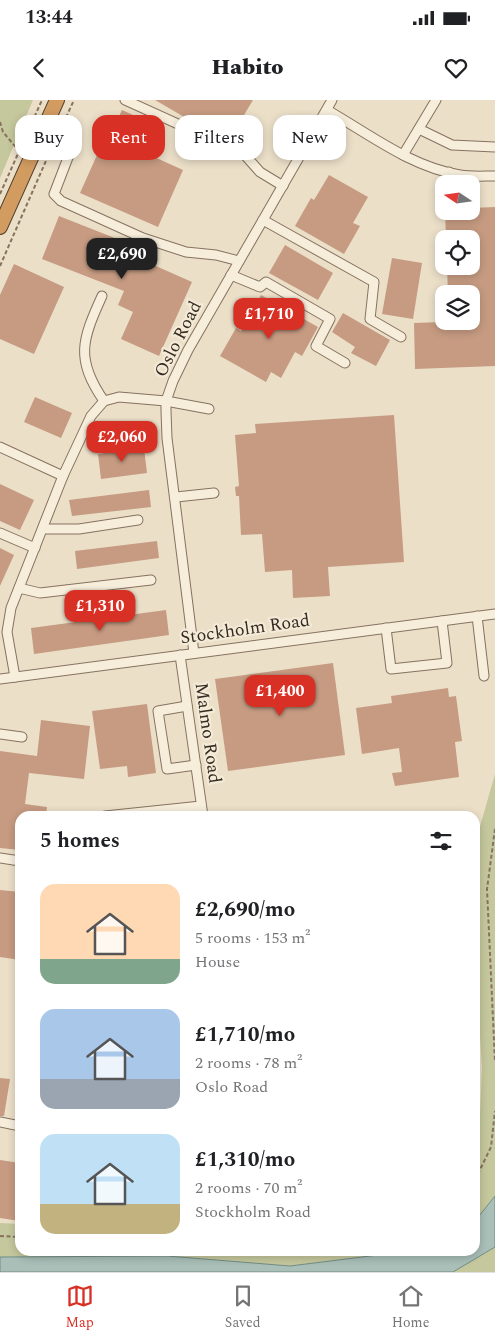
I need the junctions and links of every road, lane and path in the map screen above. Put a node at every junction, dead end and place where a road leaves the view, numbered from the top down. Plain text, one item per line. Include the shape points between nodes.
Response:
1 (42, 100) edge
2 (56, 100) edge
3 (74, 100) edge
4 (125, 100) edge
5 (332, 100) edge
6 (436, 100) edge
7 (327, 110) junction
8 (35, 115) edge
9 (0, 122) edge
10 (419, 129) junction
11 (15, 146) edge
12 (495, 147) edge
13 (403, 155) junction
14 (15, 160) edge
15 (67, 160) edge
16 (449, 172) junction
17 (449, 175) edge
18 (495, 176) edge
19 (283, 186) junction
20 (0, 194) edge
21 (263, 220) junction
22 (0, 227) edge
23 (239, 261) junction
24 (0, 266) edge
25 (231, 275) junction
26 (102, 296) dead end
27 (401, 337) dead end
28 (345, 363) dead end
29 (104, 401) junction
30 (166, 401) junction
31 (209, 409) dead end
32 (0, 447) edge
33 (63, 476) junction
34 (214, 493) dead end
35 (176, 497) junction
36 (138, 520) dead end
37 (42, 529) junction
38 (0, 533) edge
39 (35, 548) junction
40 (151, 580) dead end
41 (19, 588) junction
42 (495, 614) edge
43 (477, 616) junction
44 (442, 621) junction
45 (386, 628) junction
46 (194, 653) junction
47 (180, 654) junction
48 (15, 676) junction
49 (484, 676) dead end
50 (0, 679) edge
51 (187, 706) junction
52 (0, 734) edge
53 (22, 737) dead end
54 (196, 765) junction
55 (202, 806) junction
56 (154, 811) edge
57 (202, 811) edge
58 (495, 829) edge
59 (0, 858) edge
60 (15, 860) edge
61 (495, 1062) edge
62 (495, 1111) edge
63 (0, 1122) edge
64 (15, 1125) edge
65 (480, 1169) edge
66 (0, 1236) edge
67 (15, 1237) edge

1 - 8 path
2 - 22 highway
3 - 24 path
4 - 19 street via 244,154 260,172
5 - 7 street, Oslo Road
6 - 10 street
7 - 13 street
7 - 19 street, Oslo Road
9 - 11 path via 3,132
10 - 12 street via 452,145
10 - 13 street
13 - 16 street
14 - 20 path
15 - 23 street via 54,194 61,201 143,238 186,252
16 - 17 street
16 - 18 street via 462,176
19 - 21 street, Oslo Road
21 - 23 street, Oslo Road
21 - 27 street via 374,282 370,319
23 - 25 street, Oslo Road
25 - 28 street via 260,287 266,282 330,319 316,346
25 - 30 street, Oslo Road via 188,350
26 - 29 street via 88,325 84,355 89,375
29 - 30 street via 119,398
29 - 33 street via 91,416
30 - 31 street
30 - 35 street, Oslo Road via 167,438
32 - 33 street
33 - 37 street
34 - 35 street
35 - 46 street, Oslo Road
36 - 37 street via 79,529
37 - 39 street
38 - 39 street
39 - 41 street
40 - 41 street via 40,593
41 - 48 street via 7,632
42 - 43 street, Stockholm Road
43 - 44 street, Stockholm Road
43 - 49 street
44 - 45 street, Stockholm Road
44 - 45 street via 447,663 391,669
45 - 46 street, Stockholm Road
46 - 47 street, Stockholm Road
47 - 48 street, Stockholm Road
47 - 51 street, Malmo Road
48 - 50 street, Stockholm Road
51 - 54 street, Malmo Road
51 - 54 street via 158,711 168,769
52 - 53 street
54 - 55 street, Malmo Road
55 - 56 street
55 - 57 street, Malmo Road
58 - 61 path via 487,889
59 - 60 street
62 - 65 path via 491,1146
63 - 64 street
66 - 67 path

